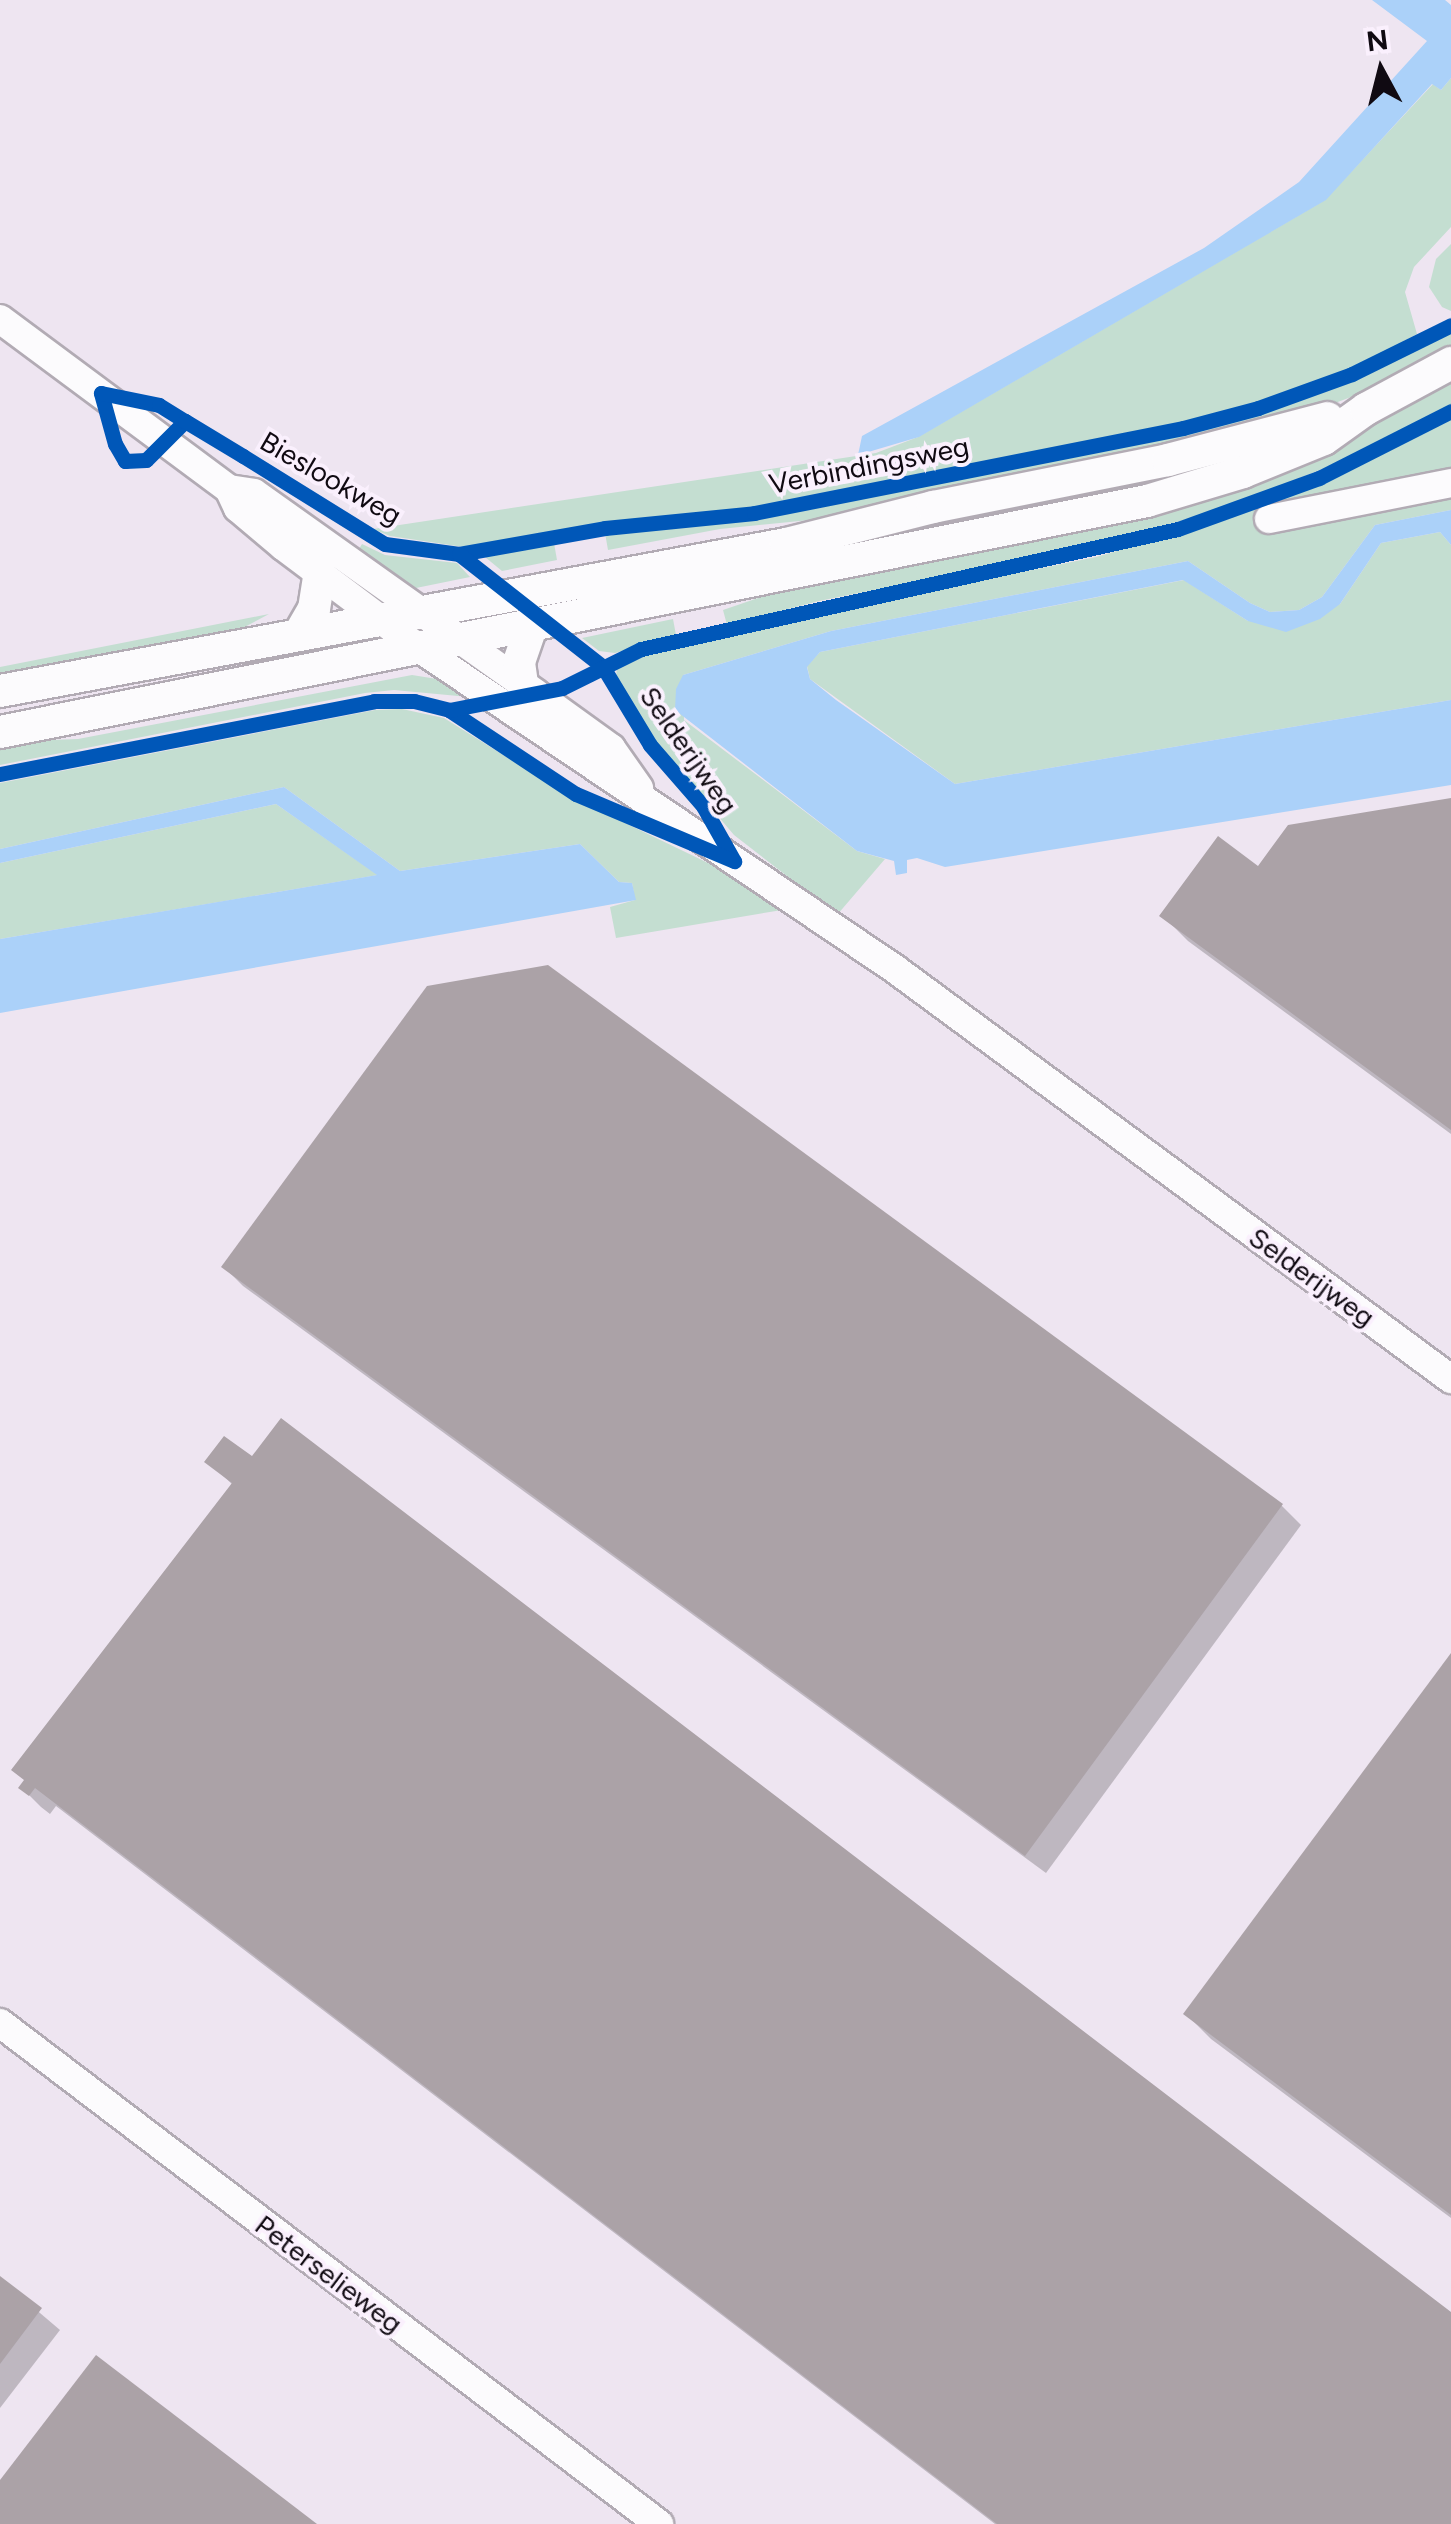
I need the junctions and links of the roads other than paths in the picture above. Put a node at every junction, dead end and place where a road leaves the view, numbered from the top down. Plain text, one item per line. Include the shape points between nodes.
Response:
1 (0, 320) edge
2 (1451, 363) edge
3 (1366, 409) junction
4 (1451, 483) edge
5 (228, 490) junction
6 (1269, 518) dead end
7 (320, 574) junction
8 (422, 612) junction
9 (379, 617) junction
10 (531, 627) junction
11 (300, 633) junction
12 (462, 640) junction
13 (420, 648) junction
14 (522, 684) junction
15 (0, 691) edge
16 (0, 732) edge
17 (644, 797) junction
18 (1451, 1379) edge
19 (0, 2024) edge
20 (659, 2524) edge

1 - 5 street, Bieslookweg
2 - 3 street, Verbindingsweg
3 - 8 street, Verbindingsweg via 786,544
3 - 10 street, Verbindingsweg via 1324,439 1147,501
4 - 6 street
5 - 7 street, Bieslookweg via 238,508
5 - 8 street, Bieslookweg via 254,493
7 - 9 street, Bieslookweg
7 - 11 street via 314,609
8 - 9 street, Verbindingsweg
8 - 12 street, Bieslookweg
9 - 11 street, Verbindingsweg
9 - 13 street, Bieslookweg
10 - 12 street, Verbindingsweg
10 - 14 street via 519,662
11 - 15 street, Verbindingsweg
12 - 13 street, Verbindingsweg
12 - 14 street, Selderijweg
13 - 16 street, Verbindingsweg
13 - 17 street, Selderijweg
14 - 17 street, Selderijweg via 611,748
17 - 18 street, Selderijweg via 895,969
19 - 20 street, Peterselieweg

